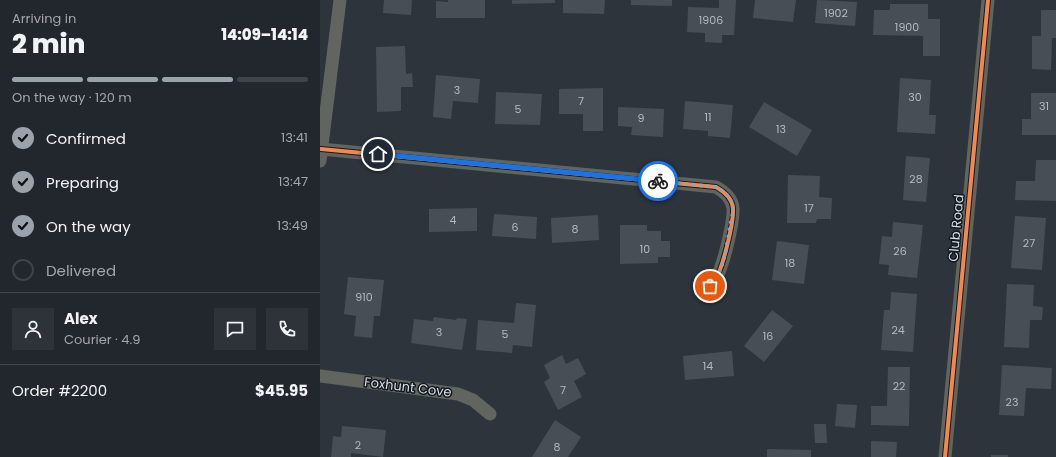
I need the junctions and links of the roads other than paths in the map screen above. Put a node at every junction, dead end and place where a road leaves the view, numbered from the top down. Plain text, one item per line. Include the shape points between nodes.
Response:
1 (340, 0) edge
2 (988, 0) edge
3 (321, 155) edge
4 (704, 292) dead end
5 (320, 376) edge
6 (490, 414) dead end
7 (945, 457) edge

1 - 3 street
2 - 7 street, Club Road
3 - 4 street via 716,187 724,191 733,209 724,263 716,279
5 - 6 street, Foxhunt Cove via 458,394 473,400

